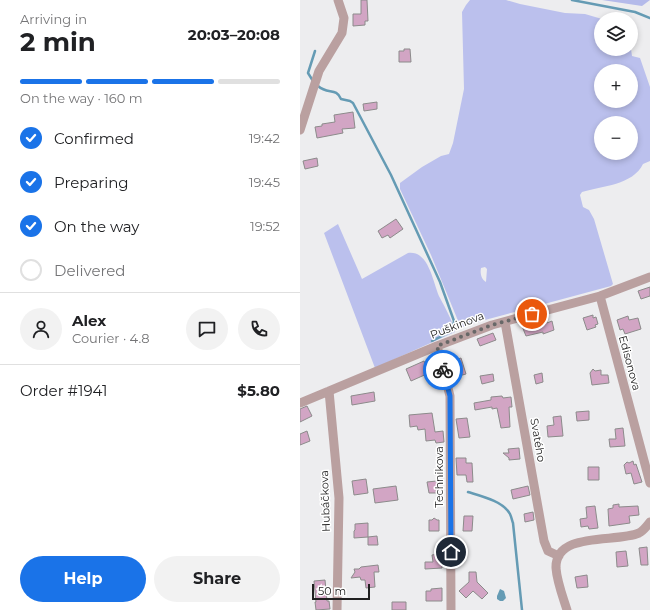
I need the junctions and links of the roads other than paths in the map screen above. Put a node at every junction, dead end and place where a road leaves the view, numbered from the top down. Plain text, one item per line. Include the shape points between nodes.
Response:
1 (338, 0) edge
2 (300, 130) edge
3 (650, 277) edge
4 (600, 296) junction
5 (505, 322) junction
6 (437, 346) junction
7 (329, 391) junction
8 (300, 403) edge
9 (650, 483) edge
10 (650, 522) edge
11 (559, 556) junction
12 (337, 610) edge
13 (451, 610) edge
14 (567, 610) edge

1 - 2 street via 344,18 342,33 319,71
3 - 4 street, Puškinova
4 - 5 street, Puškinova
4 - 9 street, Edisonova
5 - 6 street, Puškinova
5 - 11 street, Svatého via 544,541 548,551
6 - 7 street, Puškinova
6 - 13 street, Technikova via 450,396
7 - 8 street, Puškinova
7 - 12 street, Hubáčkova via 339,498
10 - 11 street via 640,532 626,537 573,543
11 - 14 street via 556,568

